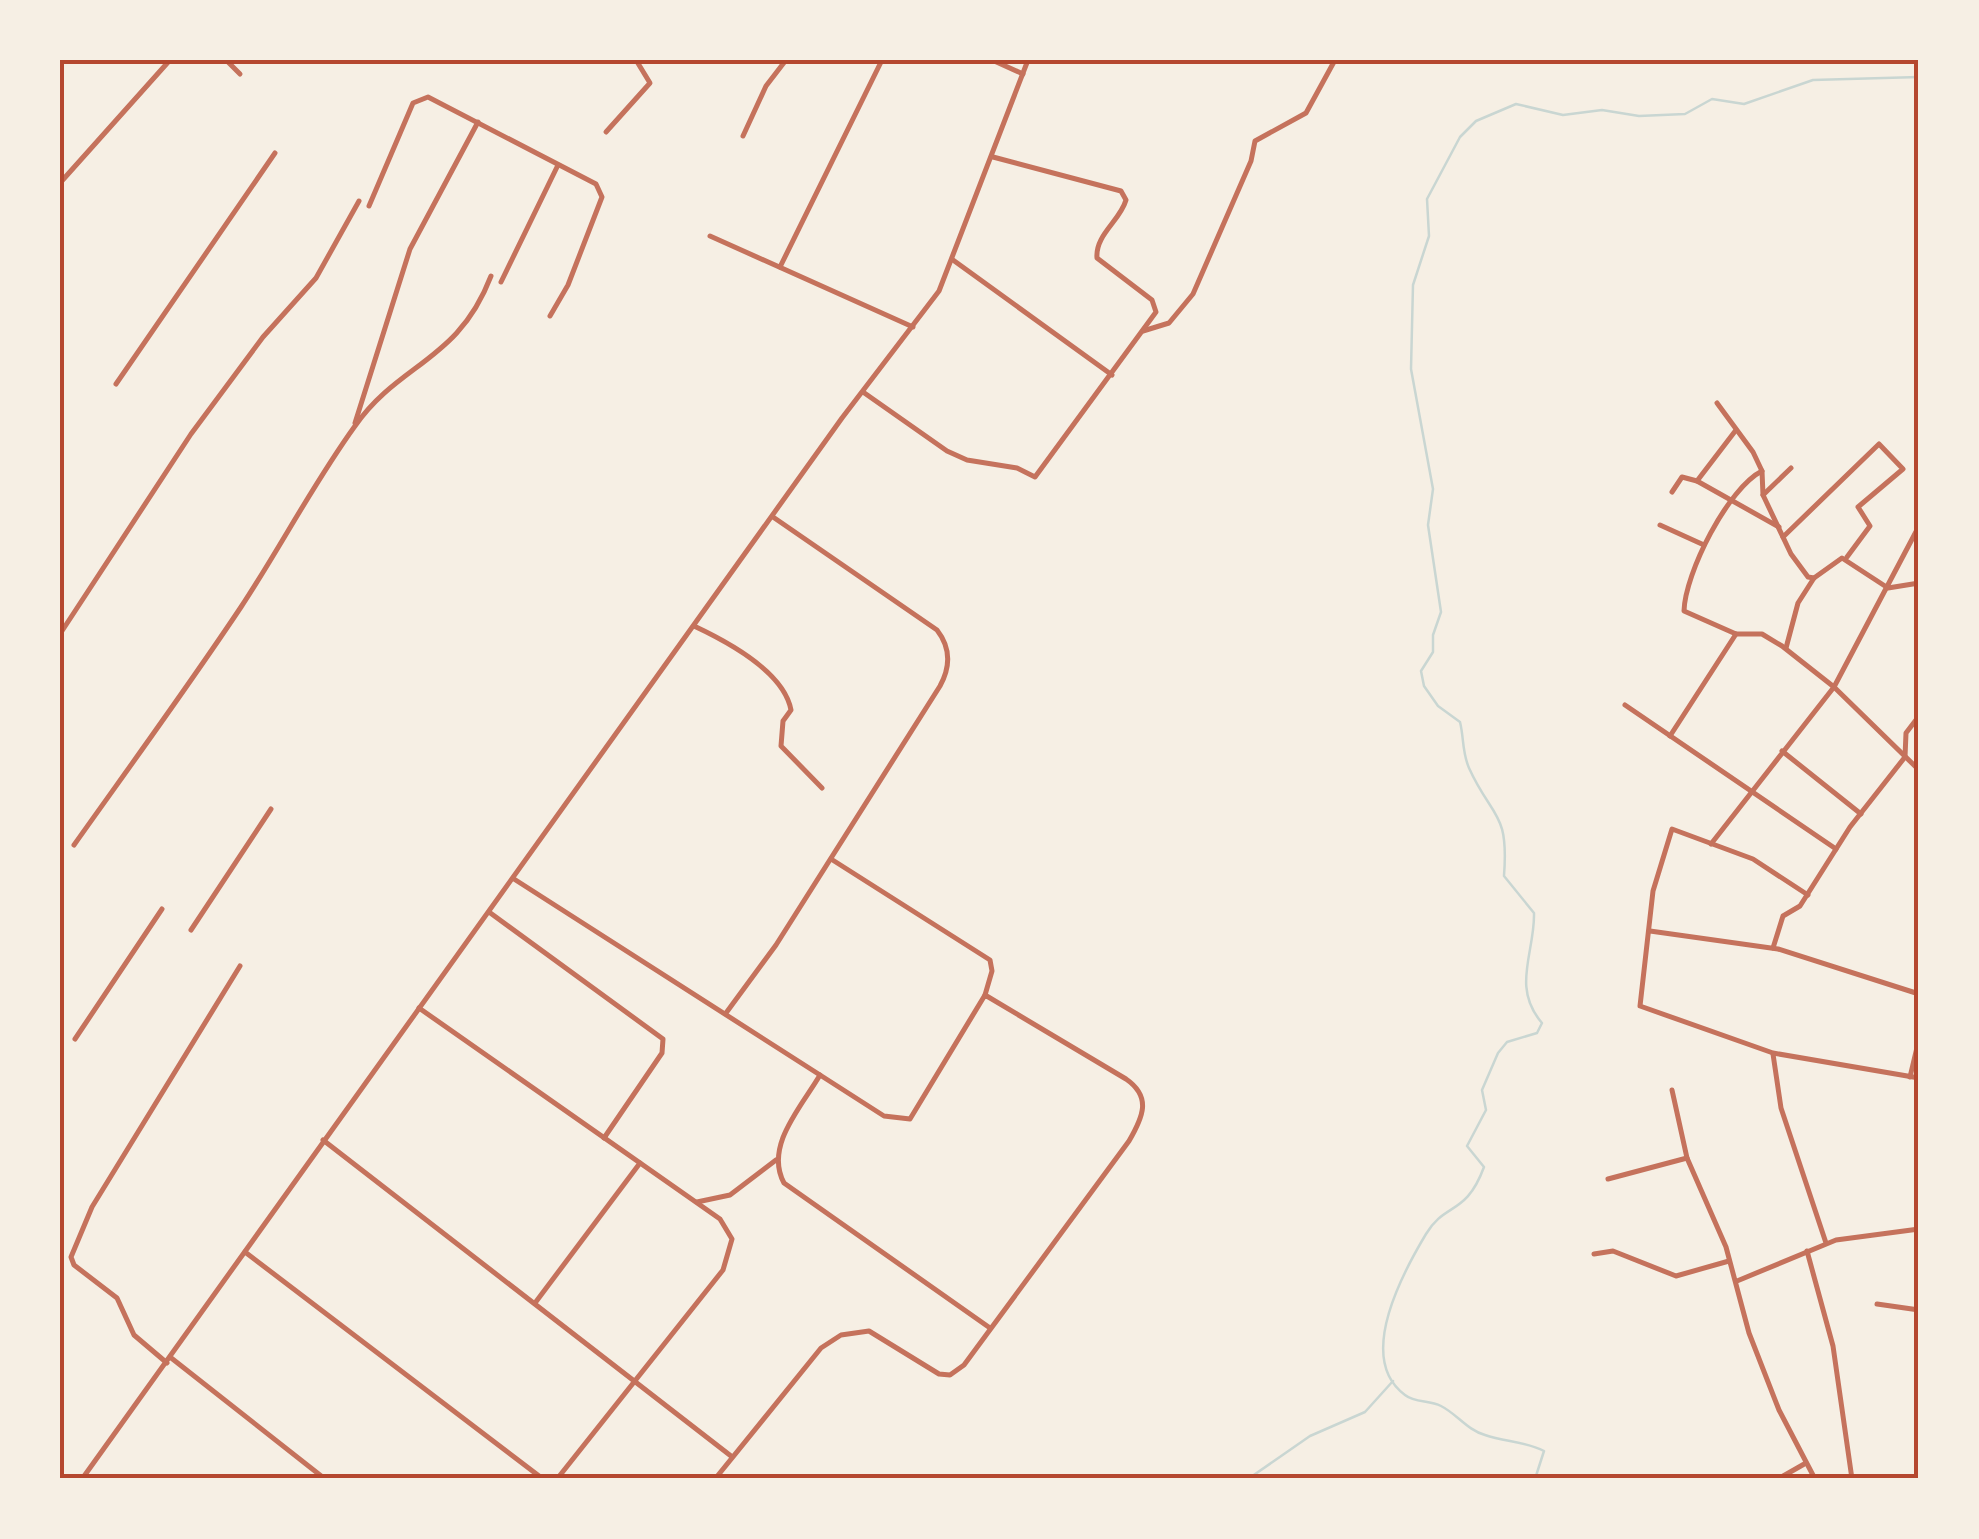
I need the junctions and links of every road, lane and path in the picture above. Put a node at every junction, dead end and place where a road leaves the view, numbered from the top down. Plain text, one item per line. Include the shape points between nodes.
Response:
1 (170, 60) edge
2 (226, 60) edge
3 (636, 60) edge
4 (786, 60) edge
5 (882, 60) edge
6 (992, 60) edge
7 (1028, 60) edge
8 (1335, 60) edge
9 (1862, 60) edge
10 (1884, 60) edge
11 (240, 74) dead end
12 (1024, 74) junction
13 (478, 122) junction
14 (606, 132) dead end
15 (743, 136) dead end
16 (275, 153) dead end
17 (992, 157) junction
18 (558, 165) junction
19 (60, 183) edge
20 (359, 201) dead end
21 (368, 206) dead end
22 (710, 236) dead end
23 (952, 260) junction
24 (780, 267) junction
25 (491, 276) dead end
26 (501, 282) dead end
27 (550, 316) dead end
28 (913, 327) junction
29 (1143, 332) junction
30 (1112, 375) junction
31 (116, 384) dead end
32 (864, 392) junction
33 (1717, 403) dead end
34 (354, 426) junction
35 (1736, 430) junction
36 (1791, 468) dead end
37 (1762, 471) junction
38 (1696, 481) junction
39 (1672, 492) dead end
40 (1764, 495) junction
41 (1732, 502) junction
42 (773, 517) junction
43 (1660, 525) dead end
44 (1919, 526) edge
45 (1778, 527) junction
46 (1783, 537) junction
47 (1704, 545) junction
48 (1847, 557) junction
49 (1814, 578) junction
50 (1919, 583) edge
51 (1888, 588) junction
52 (694, 626) junction
53 (60, 634) edge
54 (1736, 634) junction
55 (1786, 648) junction
56 (1834, 687) junction
57 (1625, 705) dead end
58 (1919, 716) edge
59 (1670, 736) junction
60 (1782, 751) junction
61 (1905, 757) junction
62 (1919, 770) edge
63 (822, 788) dead end
64 (1752, 790) junction
65 (270, 808) dead end
66 (1861, 814) junction
67 (74, 845) dead end
68 (1710, 846) junction
69 (1836, 849) junction
70 (832, 859) junction
71 (514, 878) junction
72 (1808, 895) junction
73 (162, 909) dead end
74 (488, 912) junction
75 (191, 930) dead end
76 (1650, 931) junction
77 (1773, 948) junction
78 (240, 966) dead end
79 (1919, 994) edge
80 (985, 995) junction
81 (418, 1008) junction
82 (726, 1013) junction
83 (1919, 1039) edge
84 (75, 1040) dead end
85 (1772, 1053) junction
86 (820, 1075) junction
87 (1910, 1077) junction
88 (1919, 1078) edge
89 (1672, 1090) dead end
90 (604, 1138) junction
91 (324, 1140) junction
92 (1687, 1158) junction
93 (776, 1160) junction
94 (640, 1163) junction
95 (762, 1172) junction
96 (780, 1176) junction
97 (1608, 1179) dead end
98 (696, 1202) junction
99 (1919, 1229) edge
100 (1826, 1243) junction
101 (245, 1252) junction
102 (1808, 1252) junction
103 (1594, 1254) dead end
104 (1729, 1261) junction
105 (1737, 1281) junction
106 (535, 1303) junction
107 (1877, 1304) dead end
108 (1919, 1308) edge
109 (990, 1328) junction
110 (168, 1360) junction
111 (636, 1381) junction
112 (731, 1456) junction
113 (1806, 1463) junction
114 (84, 1476) edge
115 (98, 1479) edge
116 (325, 1479) edge
117 (543, 1479) edge
118 (556, 1479) edge
119 (716, 1479) edge
120 (1778, 1479) edge
121 (1814, 1479) edge
122 (1852, 1479) edge
123 (1918, 1479) edge

1 - 19 street
2 - 11 street
3 - 14 street via 650,83
4 - 15 street
5 - 24 street
6 - 12 street
7 - 12 street
8 - 29 street via 1306,113 1255,141 1188,301 1170,323
9 - 10 street
12 - 17 street
13 - 18 street
13 - 21 street via 420,98
13 - 34 street via 410,249
16 - 31 street
17 - 23 street
17 - 29 street via 1121,191 1123,211 1099,242 1096,258 1155,306
18 - 26 street
18 - 27 street via 596,184 602,198
20 - 53 street via 316,278 191,434
22 - 24 street
23 - 28 street
23 - 30 street
24 - 28 street
25 - 34 street via 470,321 450,343
28 - 32 street
29 - 30 street
30 - 32 street via 1035,477 947,451
32 - 42 street
33 - 35 street
34 - 67 street via 241,607
35 - 37 street
35 - 38 street
36 - 40 street
37 - 40 street
37 - 41 street via 1746,480
38 - 39 street via 1682,476
38 - 41 street
40 - 45 street
41 - 45 street
41 - 47 street
42 - 52 street
42 - 70 street via 937,630 948,652 940,686
43 - 47 street
44 - 51 street
45 - 46 street
46 - 48 street via 1879,444 1903,469 1858,508 1870,526
46 - 49 street
47 - 54 street via 1683,608
48 - 49 street
48 - 51 street
49 - 55 street via 1798,602
50 - 51 street
51 - 56 street
52 - 63 street via 778,680 791,710 781,746
52 - 71 street
54 - 55 street via 1762,634
54 - 59 street
55 - 56 street
56 - 60 street
56 - 61 street
57 - 59 street
58 - 61 street via 1906,733
59 - 64 street
60 - 64 street
60 - 66 street
61 - 62 street
61 - 66 street
64 - 68 street
64 - 69 street
65 - 75 street
66 - 69 street
68 - 72 street via 1753,859
68 - 76 street via 1672,830 1653,891
69 - 72 street
70 - 80 street via 990,960
70 - 82 street
71 - 74 street
71 - 82 street
72 - 77 street via 1782,916
73 - 84 street
74 - 81 street
74 - 90 street via 663,1039 662,1053
76 - 77 street
76 - 85 street via 1641,1008
77 - 79 street
78 - 110 street via 92,1207 71,1257 117,1298 134,1335
80 - 86 street via 910,1119 884,1116
80 - 109 street via 1126,1078 1144,1102 1129,1141
81 - 90 street
81 - 91 street
82 - 86 street
83 - 87 street
85 - 87 street
85 - 100 street via 1781,1108
86 - 93 street
87 - 88 street
89 - 92 street
90 - 94 street
91 - 101 street
91 - 106 street
92 - 97 street
92 - 104 street
93 - 95 street
93 - 96 street
94 - 98 street
94 - 106 street
95 - 96 street
95 - 98 street via 730,1196
96 - 109 street
98 - 111 street via 730,1230 732,1251
99 - 100 street
100 - 102 street
101 - 110 street
101 - 117 street
102 - 105 street
102 - 122 street via 1833,1346
103 - 104 street via 1612,1252 1676,1276
104 - 105 street
105 - 113 street via 1768,1385
106 - 111 street
107 - 108 street
108 - 123 street
109 - 112 street via 964,1365 944,1376 869,1331 829,1341
110 - 114 street
110 - 116 street
111 - 112 street
111 - 118 street
112 - 119 street
113 - 120 street
113 - 121 street
114 - 115 street

